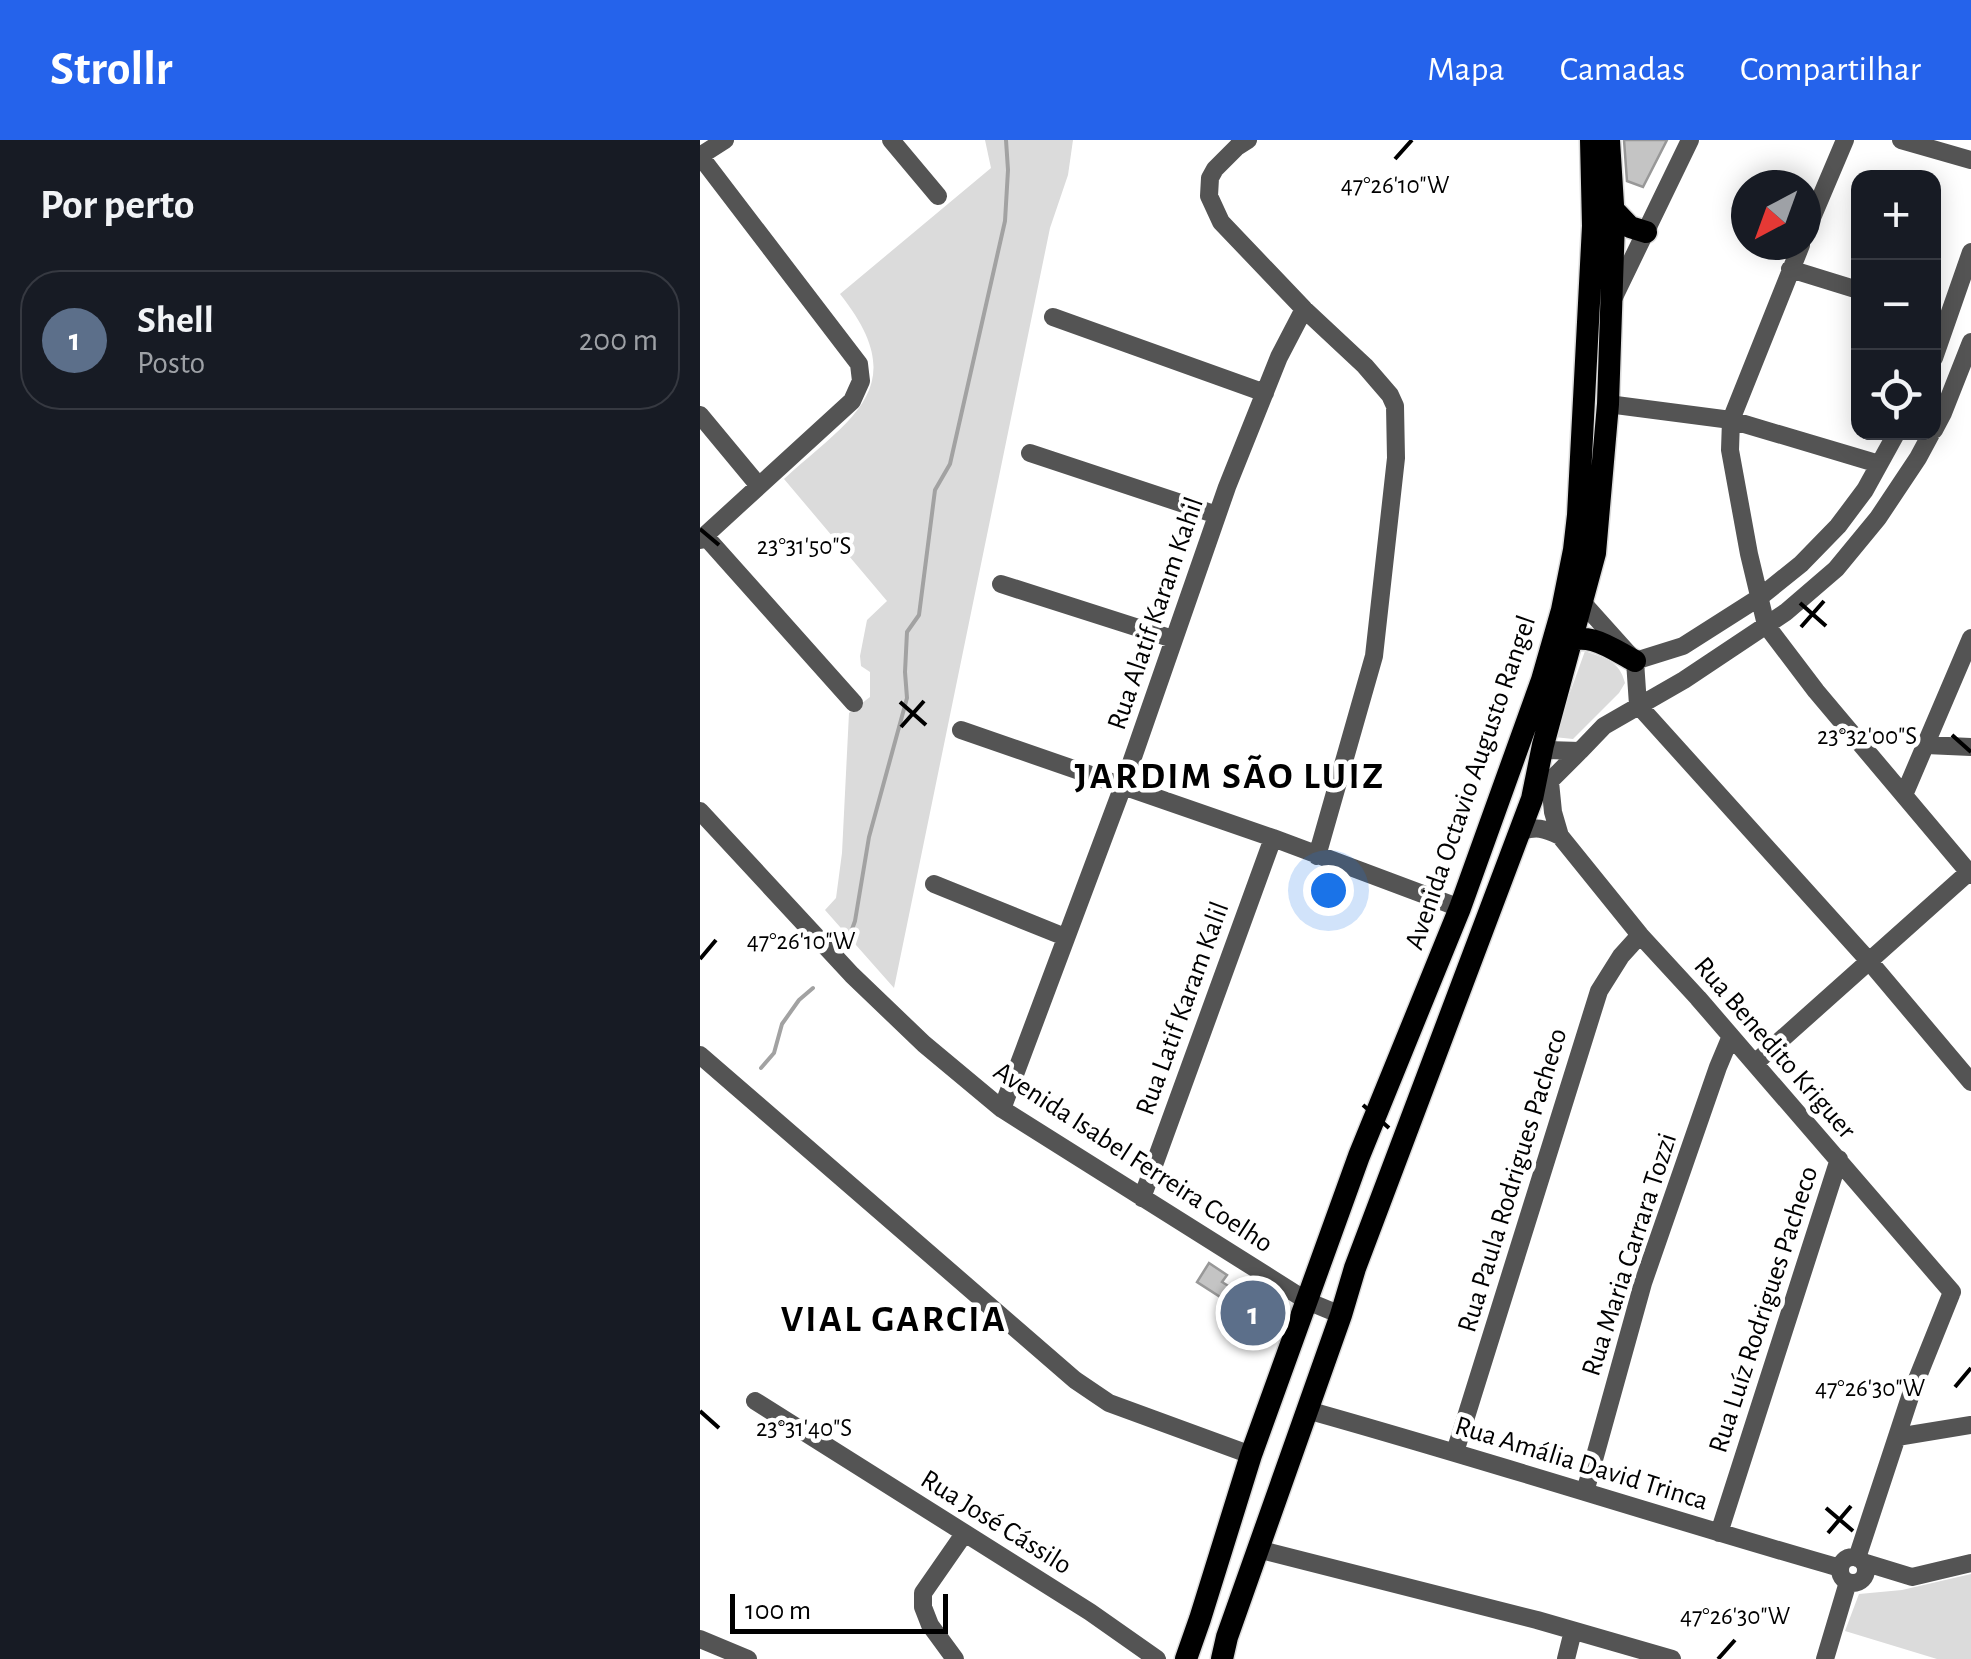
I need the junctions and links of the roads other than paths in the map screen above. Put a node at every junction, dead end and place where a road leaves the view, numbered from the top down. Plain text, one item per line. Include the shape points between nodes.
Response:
1 (725, 140) edge
2 (890, 140) edge
3 (1592, 140) edge
4 (1610, 140) edge
5 (1690, 140) edge
6 (1845, 140) edge
7 (1902, 140) edge
8 (1238, 142) edge
9 (1968, 154) edge
10 (700, 156) edge
11 (938, 196) dead end
12 (1821, 197) edge
13 (1614, 212) junction
14 (1646, 232) junction
15 (1971, 252) edge
16 (1794, 260) edge
17 (1790, 270) junction
18 (1851, 288) edge
19 (1610, 304) junction
20 (1304, 309) junction
21 (1941, 315) edge
22 (1054, 317) dead end
23 (1971, 342) edge
24 (1265, 393) junction
25 (1608, 404) junction
26 (1941, 412) edge
27 (700, 415) edge
28 (1731, 420) junction
29 (1892, 440) edge
30 (1928, 440) edge
31 (1030, 453) dead end
32 (1879, 464) junction
33 (758, 486) junction
34 (1217, 514) junction
35 (702, 538) edge
36 (1001, 584) dead end
37 (1760, 597) junction
38 (1582, 602) junction
39 (1766, 624) junction
40 (1572, 637) junction
41 (1971, 638) edge
42 (1172, 639) junction
43 (1635, 661) junction
44 (1542, 680) junction
45 (854, 704) dead end
46 (1638, 705) junction
47 (961, 730) dead end
48 (1543, 745) junction
49 (1926, 745) junction
50 (1971, 747) edge
51 (1580, 751) junction
52 (1550, 782) junction
53 (1123, 786) junction
54 (1904, 794) junction
55 (1532, 799) junction
56 (700, 811) edge
57 (1519, 832) junction
58 (1560, 836) junction
59 (1272, 838) junction
60 (1317, 856) junction
61 (1970, 873) edge
62 (934, 884) dead end
63 (1460, 908) junction
64 (1640, 935) junction
65 (1065, 937) junction
66 (1869, 961) junction
67 (1731, 1036) junction
68 (700, 1055) edge
69 (1755, 1063) junction
70 (1971, 1082) edge
71 (1002, 1109) junction
72 (1838, 1159) junction
73 (1142, 1198) junction
74 (1962, 1290) edge
75 (1306, 1301) junction
76 (1341, 1315) junction
77 (755, 1400) dead end
78 (1308, 1410) junction
79 (1971, 1425) edge
80 (1897, 1437) junction
81 (1454, 1452) junction
82 (1251, 1455) junction
83 (1585, 1492) junction
84 (1718, 1533) junction
85 (964, 1534) junction
86 (1257, 1549) junction
87 (1860, 1560) junction
88 (1971, 1563) edge
89 (1844, 1575) junction
90 (1200, 1619) junction
91 (1573, 1631) junction
92 (700, 1638) edge
93 (1224, 1648) edge
94 (748, 1659) edge
95 (955, 1659) edge
96 (1157, 1659) edge
97 (1186, 1659) edge
98 (1566, 1659) edge
99 (1672, 1659) edge
100 (1825, 1659) edge

1 - 10 street
2 - 11 street
3 - 13 main road
3 - 44 main road, Avenida Octavio Augusto Rangel via 1594,226 1578,514
4 - 13 main road, Avenida Octavio Augusto Rangel
5 - 14 street
6 - 12 street
7 - 9 street
8 - 20 street via 1210,178 1209,196 1221,222
10 - 33 street via 859,364 861,381 852,401
13 - 14 main road via 1630,228
13 - 19 main road, Avenida Octavio Augusto Rangel
14 - 19 street
15 - 21 street
16 - 17 street
17 - 18 street
17 - 28 street
19 - 25 main road, Avenida Octavio Augusto Rangel
20 - 24 street, Rua Alatif Karam Kahil
20 - 60 street via 1390,394 1396,458 1374,656
22 - 24 street
23 - 26 street
24 - 34 street, Rua Alatif Karam Kahil
25 - 28 street
25 - 38 main road, Avenida Octavio Augusto Rangel via 1595,552
27 - 33 street
28 - 32 street
28 - 37 street via 1730,450
29 - 32 street
30 - 39 street via 1857,544
31 - 34 street
32 - 37 street via 1838,526
33 - 35 street
34 - 42 street, Rua Alatif Karam Kahil
35 - 45 street
36 - 42 street
37 - 39 street
37 - 43 street via 1683,646
38 - 40 main road, Avenida Octavio Augusto Rangel
38 - 43 street
39 - 46 street
39 - 54 street
40 - 43 main road via 1594,640
40 - 44 main road via 1561,644
40 - 48 main road, Avenida Octavio Augusto Rangel
41 - 49 street
42 - 53 street, Rua Alatif Karam Kahil
43 - 46 street
44 - 48 main road via 1536,725
44 - 63 main road, Avenida Octavio Augusto Rangel
46 - 51 street
46 - 66 street
47 - 53 street
48 - 51 street
48 - 55 main road, Avenida Octavio Augusto Rangel
49 - 50 street
49 - 54 street
51 - 52 street
52 - 55 street
52 - 58 street, Rua Benedito Kriguer
53 - 59 street
53 - 65 street, Rua Alatif Karam Kahil
54 - 61 street
55 - 57 main road, Avenida Octavio Augusto Rangel
56 - 71 street, Avenida Isabel Ferreira Coelho via 852,975
57 - 58 street via 1544,828
57 - 76 main road, Avenida Octavio Augusto Rangel
58 - 64 street, Rua Benedito Kriguer
59 - 60 street
59 - 73 street, Rua Latif Karam Kalil
60 - 63 street
61 - 66 street
62 - 65 street
63 - 75 main road, Avenida Octavio Augusto Rangel
64 - 67 street, Rua Benedito Kriguer
64 - 81 street, Rua Paula Rodrigues Pacheco via 1599,991
65 - 71 street, Rua Alatif Karam Kahil
66 - 69 street
66 - 70 street
67 - 69 street, Rua Benedito Kriguer
67 - 83 street, Rua Maria Carrara Tozzi via 1644,1283
68 - 82 street via 1076,1380 1109,1403
69 - 72 street, Rua Benedito Kriguer
71 - 73 street, Avenida Isabel Ferreira Coelho
72 - 74 street, Rua Benedito Kriguer
72 - 84 street, Rua Luíz Rodrigues Pacheco
73 - 75 street, Avenida Isabel Ferreira Coelho
74 - 80 street
75 - 76 street, Avenida Isabel Ferreira Coelho
75 - 82 main road, Avenida Octavio Augusto Rangel
76 - 78 main road, Avenida Octavio Augusto Rangel
77 - 85 street, Rua José Cássilo
78 - 81 street, Rua Amália David Trinca
78 - 86 main road, Avenida Octavio Augusto Rangel
79 - 80 street
80 - 87 street
81 - 83 street, Rua Amália David Trinca
82 - 90 main road, Avenida Octavio Augusto Rangel
83 - 84 street, Rua Amália David Trinca
84 - 89 street, Rua Amália David Trinca
85 - 95 street via 923,1593 930,1625
85 - 96 street, Rua José Cássilo
86 - 91 street
86 - 93 main road, Avenida Octavio Augusto Rangel
87 - 88 street via 1912,1577
87 - 89 street via 1863,1578 1856,1583
89 - 100 street
90 - 93 main road via 1203,1632
90 - 97 main road, Avenida Octavio Augusto Rangel
91 - 98 street
91 - 99 street
92 - 94 street

